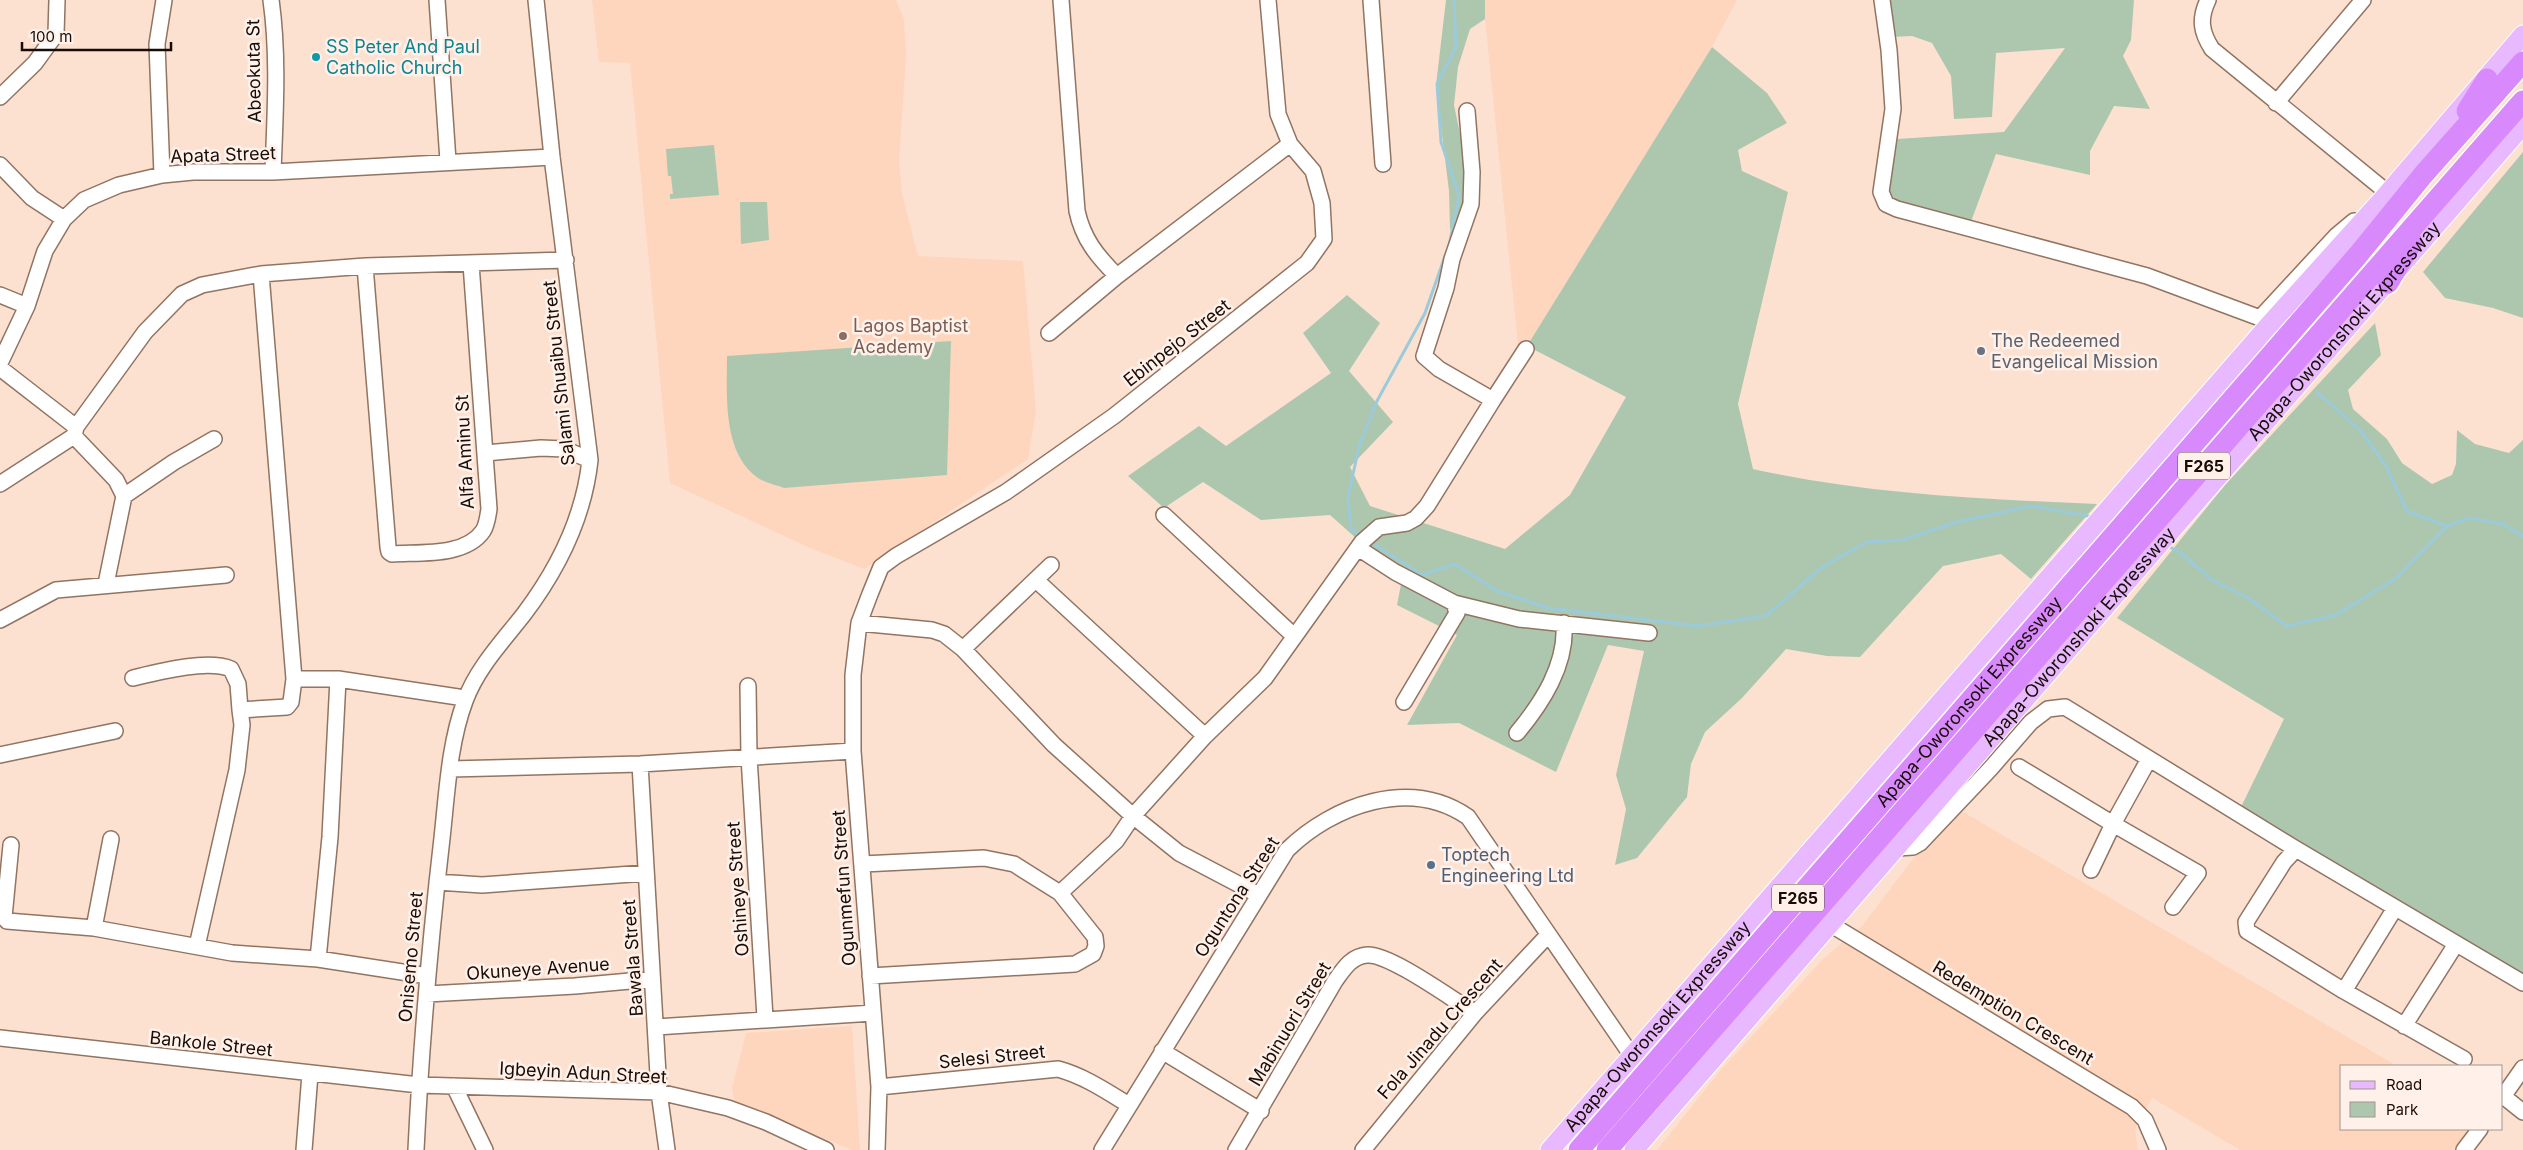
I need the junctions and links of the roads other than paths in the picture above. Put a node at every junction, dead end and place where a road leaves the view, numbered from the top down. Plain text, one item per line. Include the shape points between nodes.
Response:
1 (57, 0) edge
2 (164, 0) edge
3 (271, 0) edge
4 (437, 0) edge
5 (536, 0) edge
6 (1060, 0) edge
7 (1268, 0) edge
8 (1372, 0) edge
9 (1882, 0) edge
10 (2208, 0) edge
11 (2363, 0) edge
12 (2523, 35) edge
13 (2523, 62) edge
14 (2494, 83) junction
15 (0, 98) edge
16 (2523, 101) edge
17 (2276, 102) junction
18 (1467, 111) dead end
19 (2466, 114) junction
20 (2523, 125) edge
21 (2432, 142) junction
22 (1290, 144) junction
23 (552, 157) junction
24 (448, 161) junction
25 (1383, 164) dead end
26 (0, 165) edge
27 (273, 172) junction
28 (162, 175) junction
29 (2423, 175) junction
30 (2388, 193) junction
31 (2442, 207) junction
32 (2367, 217) junction
33 (64, 219) junction
34 (2351, 248) junction
35 (566, 260) junction
36 (471, 264) junction
37 (365, 266) junction
38 (261, 274) junction
39 (1117, 276) junction
40 (2381, 277) junction
41 (0, 295) edge
42 (27, 306) junction
43 (1049, 333) dead end
44 (1526, 349) dead end
45 (0, 363) edge
46 (0, 368) edge
47 (1493, 400) junction
48 (75, 431) junction
49 (214, 439) dead end
50 (486, 453) junction
51 (590, 460) junction
52 (0, 484) edge
53 (124, 496) junction
54 (1164, 515) dead end
55 (1360, 545) junction
56 (1051, 565) dead end
57 (226, 575) dead end
58 (1036, 580) junction
59 (106, 584) junction
60 (1454, 602) junction
61 (0, 620) edge
62 (1564, 623) junction
63 (859, 624) junction
64 (1649, 633) dead end
65 (1294, 636) junction
66 (2010, 638) junction
67 (963, 649) junction
68 (2040, 669) junction
69 (132, 678) dead end
70 (294, 679) junction
71 (338, 679) junction
72 (748, 686) dead end
73 (465, 700) junction
74 (1404, 702) dead end
75 (240, 710) junction
76 (115, 731) dead end
77 (1517, 733) dead end
78 (1206, 736) junction
79 (852, 751) junction
80 (0, 755) edge
81 (748, 757) junction
82 (2149, 759) junction
83 (640, 764) junction
84 (2019, 767) dead end
85 (450, 769) junction
86 (1133, 816) junction
87 (2114, 824) junction
88 (111, 839) dead end
89 (11, 845) dead end
90 (1897, 848) junction
91 (2296, 849) junction
92 (862, 864) junction
93 (2091, 870) dead end
94 (646, 873) junction
95 (437, 882) junction
96 (1060, 893) junction
97 (1259, 894) junction
98 (2173, 907) dead end
99 (2395, 908) junction
100 (1830, 924) junction
101 (94, 928) junction
102 (1548, 935) junction
103 (2456, 944) junction
104 (197, 946) junction
105 (318, 959) junction
106 (428, 976) junction
107 (870, 976) junction
108 (652, 979) junction
109 (2523, 983) edge
110 (2344, 991) junction
111 (427, 994) junction
112 (873, 1013) junction
113 (1475, 1013) junction
114 (765, 1018) junction
115 (2404, 1026) junction
116 (656, 1027) junction
117 (0, 1038) edge
118 (1162, 1050) junction
119 (1632, 1056) junction
120 (2464, 1060) dead end
121 (2523, 1068) edge
122 (310, 1074) junction
123 (419, 1085) junction
124 (454, 1086) junction
125 (879, 1087) junction
126 (659, 1092) junction
127 (2503, 1097) edge
128 (1128, 1105) junction
129 (1261, 1111) junction
130 (2523, 1112) edge
131 (2479, 1130) edge
132 (304, 1150) edge
133 (416, 1150) edge
134 (485, 1150) edge
135 (667, 1150) edge
136 (826, 1150) edge
137 (876, 1150) edge
138 (1102, 1150) edge
139 (1236, 1150) edge
140 (1363, 1150) edge
141 (1550, 1150) edge
142 (1579, 1150) edge
143 (1607, 1150) edge
144 (1634, 1150) edge
145 (2158, 1150) edge
146 (2464, 1150) edge

1 - 15 street via 56,34 35,63
2 - 28 street via 157,44
3 - 27 street, Abeokuta St via 276,92
4 - 24 street
5 - 23 street, Salami Shuaibu Street
6 - 39 street via 1080,228 1087,242
7 - 22 street, Ebinpejo Street via 1278,114
8 - 25 street
9 - 32 street via 1894,109 1882,192 1886,204 1897,209 2147,276 2260,318 2336,236 2354,221
10 - 17 street via 2201,14 2205,38 2212,49
11 - 17 street
12 - 14 main road
13 - 14 highway, F265
14 - 19 highway
14 - 21 main road
14 - 29 highway, F265
16 - 31 highway, Apapa-Oworonshoki Expressway / F265
17 - 30 street
18 - 47 street via 1471,204 1424,356 1439,369
19 - 21 highway
19 - 29 highway
20 - 31 main road, Apapa-Oworonshoki Expressway
21 - 30 main road
22 - 39 street
22 - 63 street, Ebinpejo Street via 1313,171 1322,203 1324,238 1308,263 1114,416 1006,492 881,567
23 - 24 street, Apata Street
23 - 35 street, Salami Shuaibu Street
24 - 27 street, Apata Street
26 - 33 street via 32,198
27 - 28 street, Apata Street
28 - 33 street, Apata Street via 119,185 84,200
29 - 34 highway, F265
30 - 32 main road
31 - 40 highway, Apapa-Oworonshoki Expressway / F265
31 - 40 highway
32 - 34 main road
33 - 42 street, Apata Street via 46,252
34 - 66 highway, Apapa-Oworonsoki Expressway / F265
35 - 36 street
35 - 51 street, Salami Shuaibu Street
36 - 37 street
36 - 50 street, Alfa Aminu St
37 - 38 street
37 - 50 street, Alfa Aminu St via 388,548 392,554 471,545 484,530 489,508
38 - 48 street via 202,285 182,294 145,332
38 - 70 street
39 - 43 street
40 - 68 highway, Apapa-Oworonsoki Expressway / F265
41 - 42 street
42 - 45 street, Apata Street
44 - 47 street
46 - 48 street
47 - 55 street via 1427,506 1416,518 1407,523 1379,527
48 - 52 street
48 - 53 street via 116,480
49 - 53 street
50 - 51 street via 541,448 564,450
51 - 73 street, Salami Shuaibu Street via 585,490 565,548 534,598 485,664
53 - 59 street
54 - 65 street
55 - 60 street via 1394,572
55 - 65 street
56 - 58 street
57 - 59 street
58 - 67 street
58 - 78 street
59 - 61 street via 56,590
60 - 62 street via 1519,619
60 - 74 street via 1457,613
62 - 64 street
62 - 77 street via 1565,636 1557,668 1541,704
63 - 67 street via 932,630 944,634
63 - 79 street, Ogunmefun Street via 853,675
65 - 78 street via 1265,678
66 - 119 main road, Apapa-Oworonsoki Expressway
66 - 142 highway, Apapa-Oworonsoki Expressway / F265
67 - 86 street via 1054,745
68 - 90 main road, Apapa-Oworonshoki Expressway
68 - 143 highway, Apapa-Oworonsoki Expressway / F265
69 - 75 street via 222,665 231,669 236,678
70 - 71 street
70 - 75 street via 291,702 287,707
71 - 73 street
71 - 105 street via 330,837
72 - 81 street, Oshineye Street
73 - 85 street, Salami Shuaibu Street
75 - 104 street via 242,724 237,770
76 - 80 street
78 - 86 street
79 - 81 street
79 - 92 street, Ogunmefun Street
81 - 83 street
81 - 114 street, Oshineye Street
82 - 87 street
82 - 90 street via 2065,707 2048,709 2031,722 1920,843
82 - 91 street
83 - 85 street
83 - 94 street, Bawala Street
84 - 87 street
85 - 95 street, Onisemo Street
86 - 96 street via 1116,841
86 - 97 street via 1179,853
87 - 93 street
87 - 98 street via 2198,873
88 - 101 street
89 - 101 street via 5,920
90 - 100 main road, Apapa-Oworonshoki Expressway
91 - 99 street
91 - 110 street via 2284,862 2246,922 2246,928
92 - 96 street via 998,859 1014,864
92 - 107 street, Ogunmefun Street
94 - 95 street via 482,885
94 - 108 street, Bawala Street
95 - 106 street, Onisemo Street
96 - 107 street via 1095,937 1093,954 1085,960 1075,964
97 - 102 street, Oguntona Street via 1287,850 1323,821 1369,803 1422,798 1441,802 1468,817
97 - 118 street, Oguntona Street
99 - 103 street
99 - 110 street
100 - 144 main road, Apapa-Oworonshoki Expressway
100 - 145 street, Redemption Crescent via 2132,1107 2145,1120
101 - 104 street
102 - 113 street, Fola Jinadu Crescent
102 - 119 street, Oguntona Street
103 - 109 street
103 - 115 street
104 - 105 street via 232,953
105 - 106 street
106 - 111 street, Onisemo Street
107 - 112 street, Ogunmefun Street
108 - 111 street, Okuneye Avenue
108 - 116 street, Bawala Street
110 - 115 street
111 - 123 street, Onisemo Street
112 - 114 street
112 - 125 street, Ogunmefun Street
113 - 129 street, Mabinuori Street via 1387,959 1360,956 1350,962 1335,981
113 - 140 street, Fola Jinadu Crescent
114 - 116 street
115 - 120 street
116 - 126 street, Bawala Street
117 - 122 street, Bankole Street
118 - 128 street, Oguntona Street
118 - 129 street
119 - 141 main road, Apapa-Oworonsoki Expressway
121 - 127 street
122 - 123 street, Bankole Street
122 - 132 street
123 - 124 street, Igbeyin Adun Street
123 - 133 street, Onisemo Street
124 - 126 street, Igbeyin Adun Street
124 - 134 street
125 - 128 street, Selesi Street via 1058,1069 1093,1083
125 - 137 street, Ogunmefun Street
126 - 135 street, Bawala Street
126 - 136 street, Igbeyin Adun Street via 728,1108
127 - 130 street
128 - 138 street, Oguntona Street
129 - 139 street, Mabinuori Street
131 - 146 street

